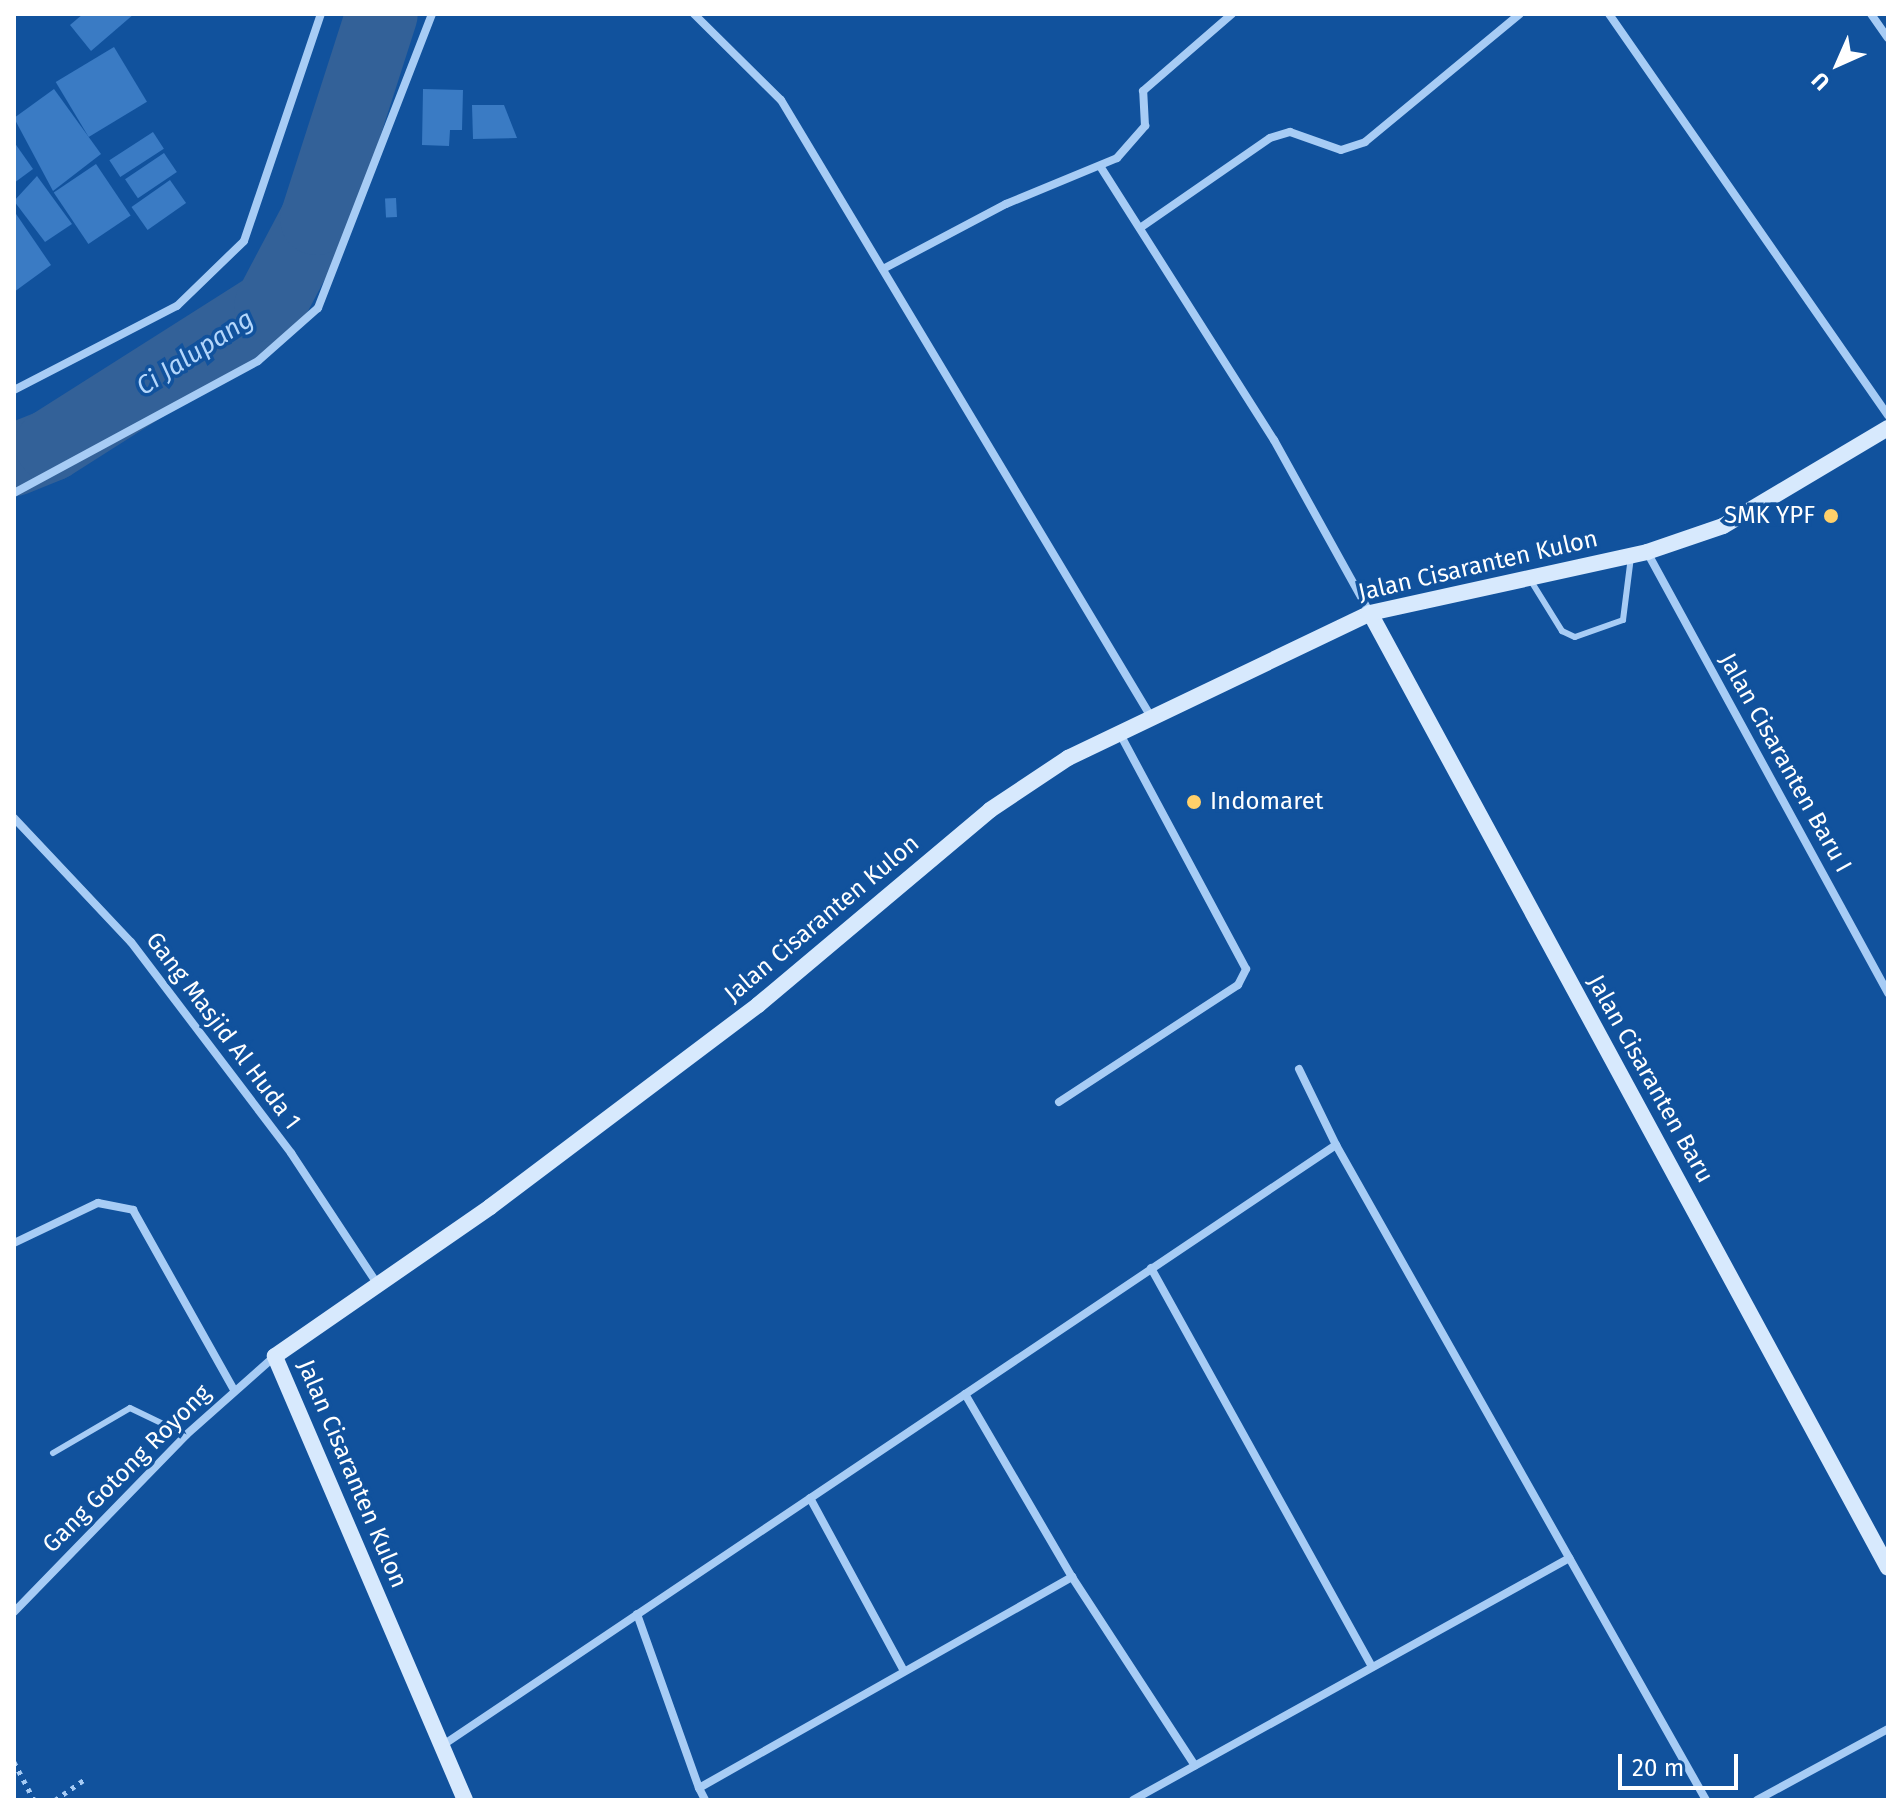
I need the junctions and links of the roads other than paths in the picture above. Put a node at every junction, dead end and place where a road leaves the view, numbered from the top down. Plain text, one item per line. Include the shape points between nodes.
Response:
1 (321, 14) edge
2 (432, 14) edge
3 (694, 14) edge
4 (1232, 14) edge
5 (1520, 14) edge
6 (1609, 14) edge
7 (1871, 14) edge
8 (1888, 38) edge
9 (1100, 166) junction
10 (1140, 228) junction
11 (883, 269) junction
12 (14, 390) edge
13 (1888, 415) edge
14 (1888, 428) edge
15 (14, 493) edge
16 (1639, 554) junction
17 (1529, 578) junction
18 (1370, 613) junction
19 (1150, 715) junction
20 (1119, 732) junction
21 (14, 818) edge
22 (1888, 993) edge
23 (1299, 1069) dead end
24 (1059, 1102) dead end
25 (1336, 1145) junction
26 (14, 1243) edge
27 (1151, 1268) junction
28 (378, 1285) junction
29 (275, 1356) junction
30 (234, 1390) junction
31 (965, 1394) junction
32 (186, 1435) junction
33 (53, 1453) dead end
34 (810, 1498) junction
35 (1569, 1558) junction
36 (1888, 1568) edge
37 (1072, 1577) junction
38 (14, 1612) edge
39 (637, 1614) junction
40 (1372, 1667) junction
41 (904, 1671) junction
42 (1888, 1729) edge
43 (443, 1745) junction
44 (1195, 1766) junction
45 (699, 1788) junction
46 (465, 1800) edge
47 (705, 1800) edge
48 (1133, 1800) edge
49 (1706, 1800) edge
50 (1757, 1800) edge

1 - 12 street via 244,241 177,306
2 - 15 street via 318,308 258,361
3 - 11 street via 781,100
4 - 9 street via 1143,91 1145,126
5 - 10 street via 1365,142 1341,150 1290,132 1270,138
6 - 13 street
7 - 8 street
9 - 10 street
9 - 11 street via 1006,204
10 - 18 street via 1274,440
11 - 19 street
14 - 16 main road, Jalan Cisaranten Kulon via 1723,526
16 - 17 main road, Jalan Cisaranten Kulon
16 - 17 lane via 1623,620 1575,637 1562,631
16 - 22 street, Jalan Cisaranten Baru I
17 - 18 main road, Jalan Cisaranten Kulon
18 - 19 main road, Jalan Cisaranten Kulon
18 - 36 main road, Jalan Cisaranten Baru
19 - 20 main road, Jalan Cisaranten Kulon
20 - 24 street via 1246,969 1238,985
20 - 28 main road, Jalan Cisaranten Kulon via 990,810 758,1005
21 - 28 street, Gang Masjid Al Huda 1 via 131,942 291,1153
23 - 25 street
25 - 27 street
25 - 35 street
26 - 30 street via 98,1203 133,1210
27 - 31 street
27 - 40 street
28 - 29 main road, Jalan Cisaranten Kulon
29 - 30 street, Gang Gotong Royong
29 - 43 main road, Jalan Cisaranten Kulon
30 - 32 street, Gang Gotong Royong
31 - 34 street
31 - 37 street
32 - 33 lane via 130,1408
32 - 38 street, Gang Gotong Royong
34 - 39 street
34 - 41 street
35 - 40 street
35 - 49 street
37 - 41 street
37 - 44 street
39 - 43 street
39 - 45 street
40 - 44 street
41 - 45 street
42 - 50 street
43 - 46 main road, Jalan Cisaranten Kulon
44 - 48 street
45 - 47 street

